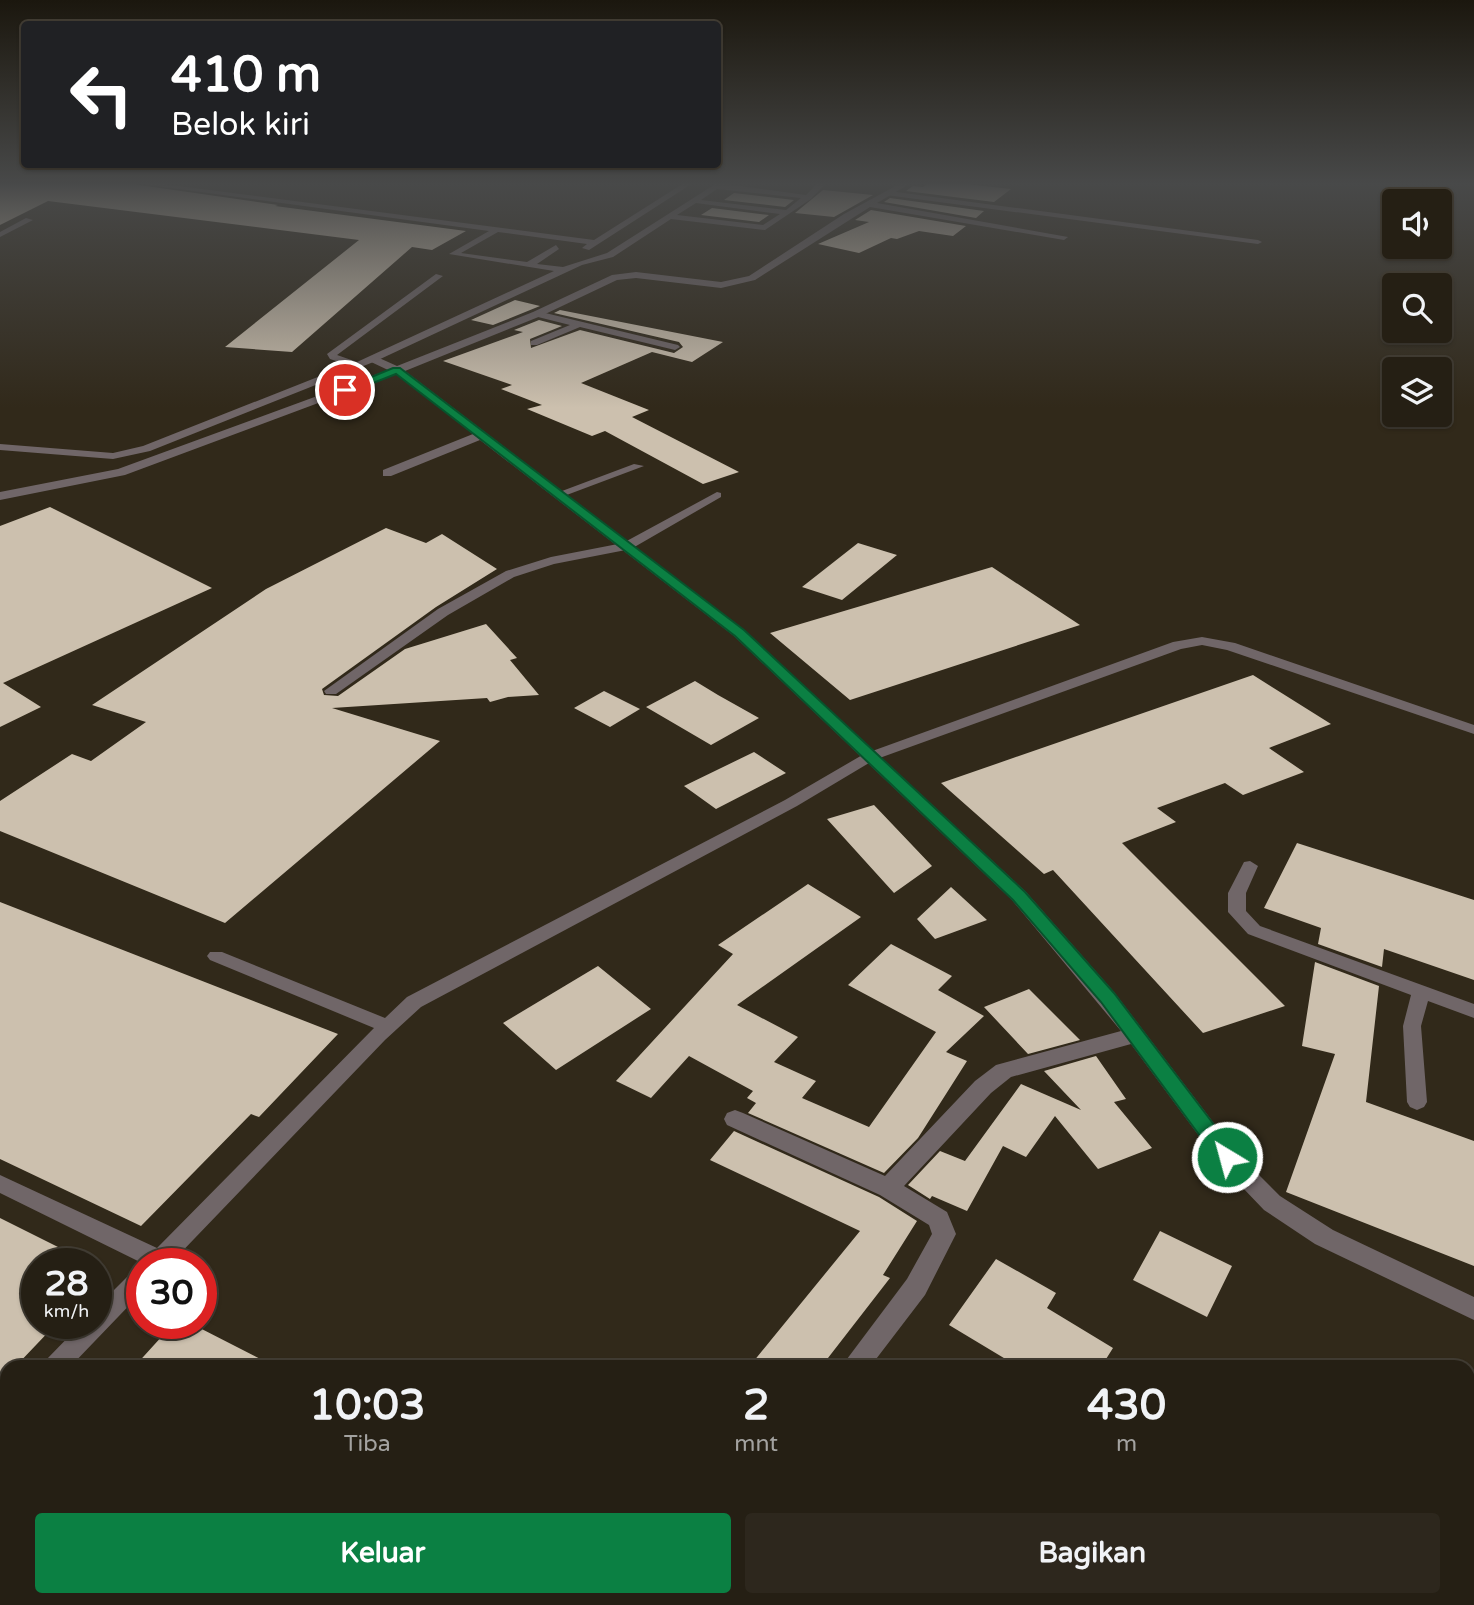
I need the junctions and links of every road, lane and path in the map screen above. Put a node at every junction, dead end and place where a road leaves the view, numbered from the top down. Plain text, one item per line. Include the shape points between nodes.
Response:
1 (480, 258) edge
2 (540, 258) edge
3 (581, 258) edge
4 (599, 258) edge
5 (783, 258) edge
6 (579, 263) junction
7 (529, 265) junction
8 (566, 270) junction
9 (439, 276) dead end
10 (537, 314) junction
11 (577, 326) junction
12 (534, 343) dead end
13 (675, 347) dead end
14 (373, 359) junction
15 (356, 366) junction
16 (397, 370) junction
17 (482, 435) junction
18 (0, 447) edge
19 (638, 466) dead end
20 (387, 473) dead end
21 (560, 494) junction
22 (717, 495) dead end
23 (0, 496) edge
24 (627, 546) junction
25 (331, 691) dead end
26 (1474, 730) edge
27 (869, 757) junction
28 (1250, 866) dead end
29 (216, 956) dead end
30 (1422, 992) junction
31 (1474, 1011) edge
32 (387, 1026) junction
33 (1136, 1035) junction
34 (1417, 1102) dead end
35 (736, 1119) dead end
36 (0, 1183) edge
37 (888, 1188) junction
38 (131, 1248) edge
39 (170, 1248) edge
40 (126, 1293) edge
41 (1474, 1309) edge
42 (61, 1360) edge
43 (859, 1360) edge

1 - 7 lane
2 - 7 lane
3 - 6 lane
4 - 6 lane
5 - 10 street via 735,284 623,275
6 - 8 lane
7 - 8 lane
8 - 14 lane
9 - 15 lane via 332,354
10 - 11 lane
10 - 16 street
11 - 12 lane
11 - 13 lane
14 - 15 lane
14 - 16 street
15 - 18 lane via 136,452 113,456
16 - 17 street
16 - 23 street via 121,472
17 - 20 street
17 - 21 street
19 - 21 lane
21 - 24 street
22 - 24 lane
24 - 25 lane via 510,574 443,611
24 - 27 street via 739,633
26 - 27 lane via 1230,646 1202,641 1178,645
27 - 32 lane via 791,803 414,1002
27 - 33 street via 1019,896
28 - 30 lane via 1237,893 1237,912 1254,929
29 - 32 lane
30 - 31 lane
30 - 34 lane via 1412,1026
32 - 39 lane
33 - 37 street via 1004,1071 983,1087
33 - 41 street via 1227,1157 1272,1203 1324,1237
35 - 37 street
36 - 38 lane
37 - 43 street via 939,1219 944,1234 916,1287
40 - 42 lane

